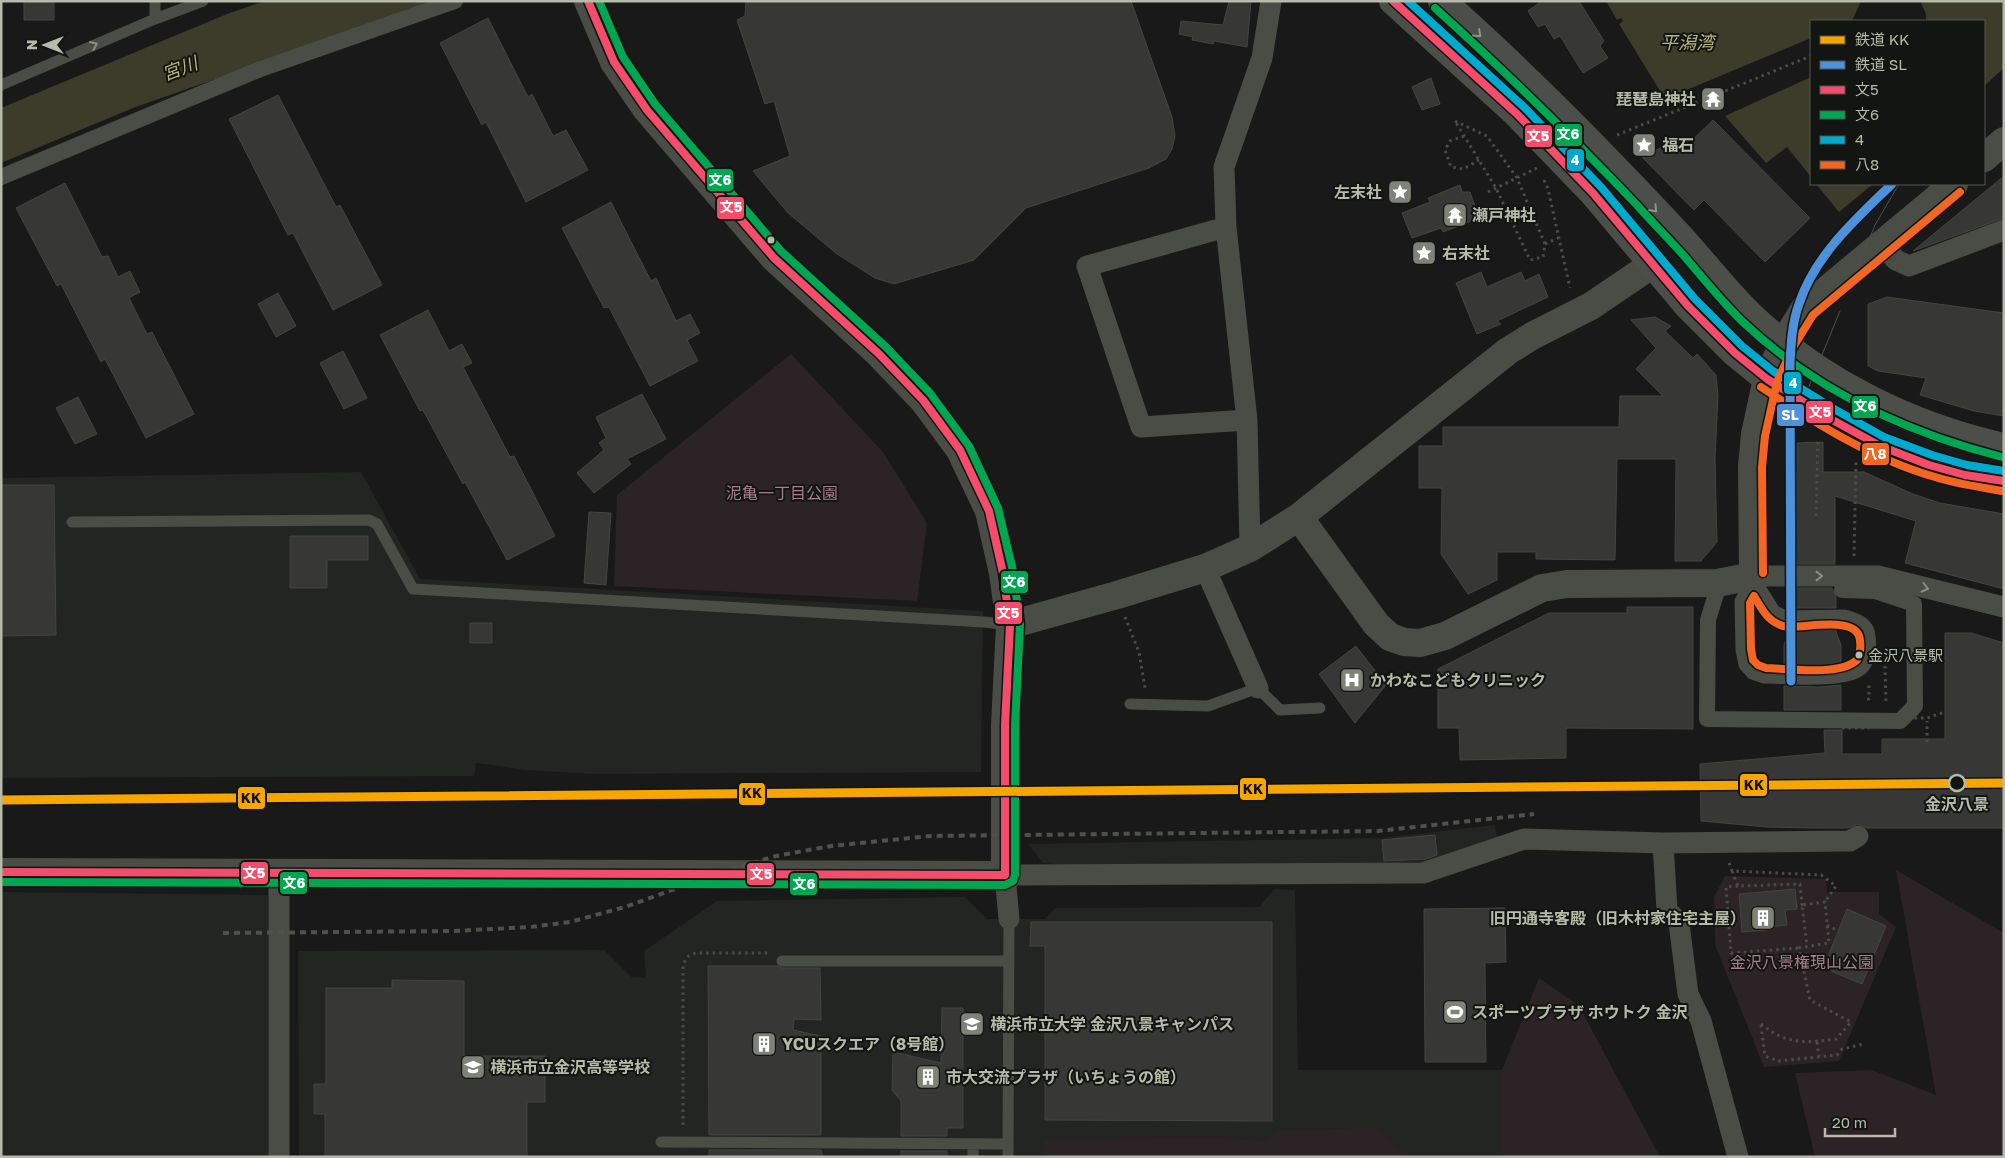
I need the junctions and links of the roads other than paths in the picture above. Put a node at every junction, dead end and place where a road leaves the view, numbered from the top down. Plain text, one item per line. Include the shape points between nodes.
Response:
1 (155, 1) edge
2 (203, 1) edge
3 (455, 1) edge
4 (588, 1) edge
5 (1271, 1) edge
6 (1393, 1) edge
7 (1442, 1) edge
8 (155, 19) junction
9 (1, 85) edge
10 (2004, 141) edge
11 (1985, 157) edge
12 (1, 177) edge
13 (1953, 185) edge
14 (1226, 227) junction
15 (2004, 230) edge
16 (1881, 245) junction
17 (1653, 264) junction
18 (1783, 344) junction
19 (1767, 379) junction
20 (1247, 420) junction
21 (2004, 447) edge
22 (2004, 481) edge
23 (1299, 517) junction
24 (72, 522) dead end
25 (1250, 548) junction
26 (1205, 568) junction
27 (1753, 576) junction
28 (1717, 583) junction
29 (1842, 590) dead end
30 (2004, 608) edge
31 (1010, 625) junction
32 (1258, 688) junction
33 (1130, 704) dead end
34 (1320, 708) dead end
35 (1858, 836) dead end
36 (1663, 843) junction
37 (1, 872) edge
38 (279, 873) junction
39 (1005, 875) junction
40 (1009, 918) joint
41 (782, 961) dead end
42 (1009, 961) junction
43 (661, 1142) dead end
44 (973, 1144) junction
45 (1008, 1144) junction
46 (279, 1157) edge
47 (973, 1157) edge
48 (1008, 1157) edge
49 (1738, 1157) edge

1 - 8 lane
2 - 8 lane
3 - 12 street via 258,70
4 - 31 street via 614,62 647,110 774,258 879,354 922,400 960,450 989,512 1003,573
5 - 14 street via 1262,58 1224,167
6 - 17 highway via 1517,114 1593,193
7 -> 18 highway via 1543,96 1672,228 1749,314
9 -> 8 lane
10 - 11 street
13 - 16 street
14 - 20 street
14 - 20 street via 1087,266 1141,427
15 - 16 street via 1909,266 1896,260
16 - 18 street via 1805,308
17 - 19 highway via 1688,306
17 - 23 street via 1591,306 1508,351
18 - 19 street
18 - 21 highway via 1869,400 1977,441
19 - 22 highway via 1880,446 1929,465
19 - 27 street via 1752,467
20 - 25 street
23 - 25 street
23 - 28 street via 1376,624 1390,637 1404,642 1420,643 1446,636 1542,588 1567,584
24 - 31 lane via 369,520 376,524 414,589
25 - 26 street
26 - 31 street
26 - 32 street
27 - 27 lane via 1775,611 1786,616 1845,615 1864,623 1870,632 1870,651 1865,666 1855,675 1842,678 1764,678 1752,674 1744,664 1741,650 1740,601
27 - 28 street
27 -> 30 street via 1878,576
28 - 29 street via 1708,620 1707,719 1900,721 1915,706 1914,604 1875,591
31 - 39 street via 1005,725
32 - 33 lane via 1208,706
32 - 34 lane via 1280,710
35 - 36 street via 1850,841
36 - 39 street via 1524,839 1423,873
36 - 49 street via 1667,910 1679,923 1688,994 1701,1021
37 - 38 street
38 - 39 street
38 - 46 street
39 - 40 street
40 - 42 lane
41 - 42 lane
42 - 45 lane
43 - 44 lane
44 - 45 lane
44 - 47 lane
45 - 48 lane

